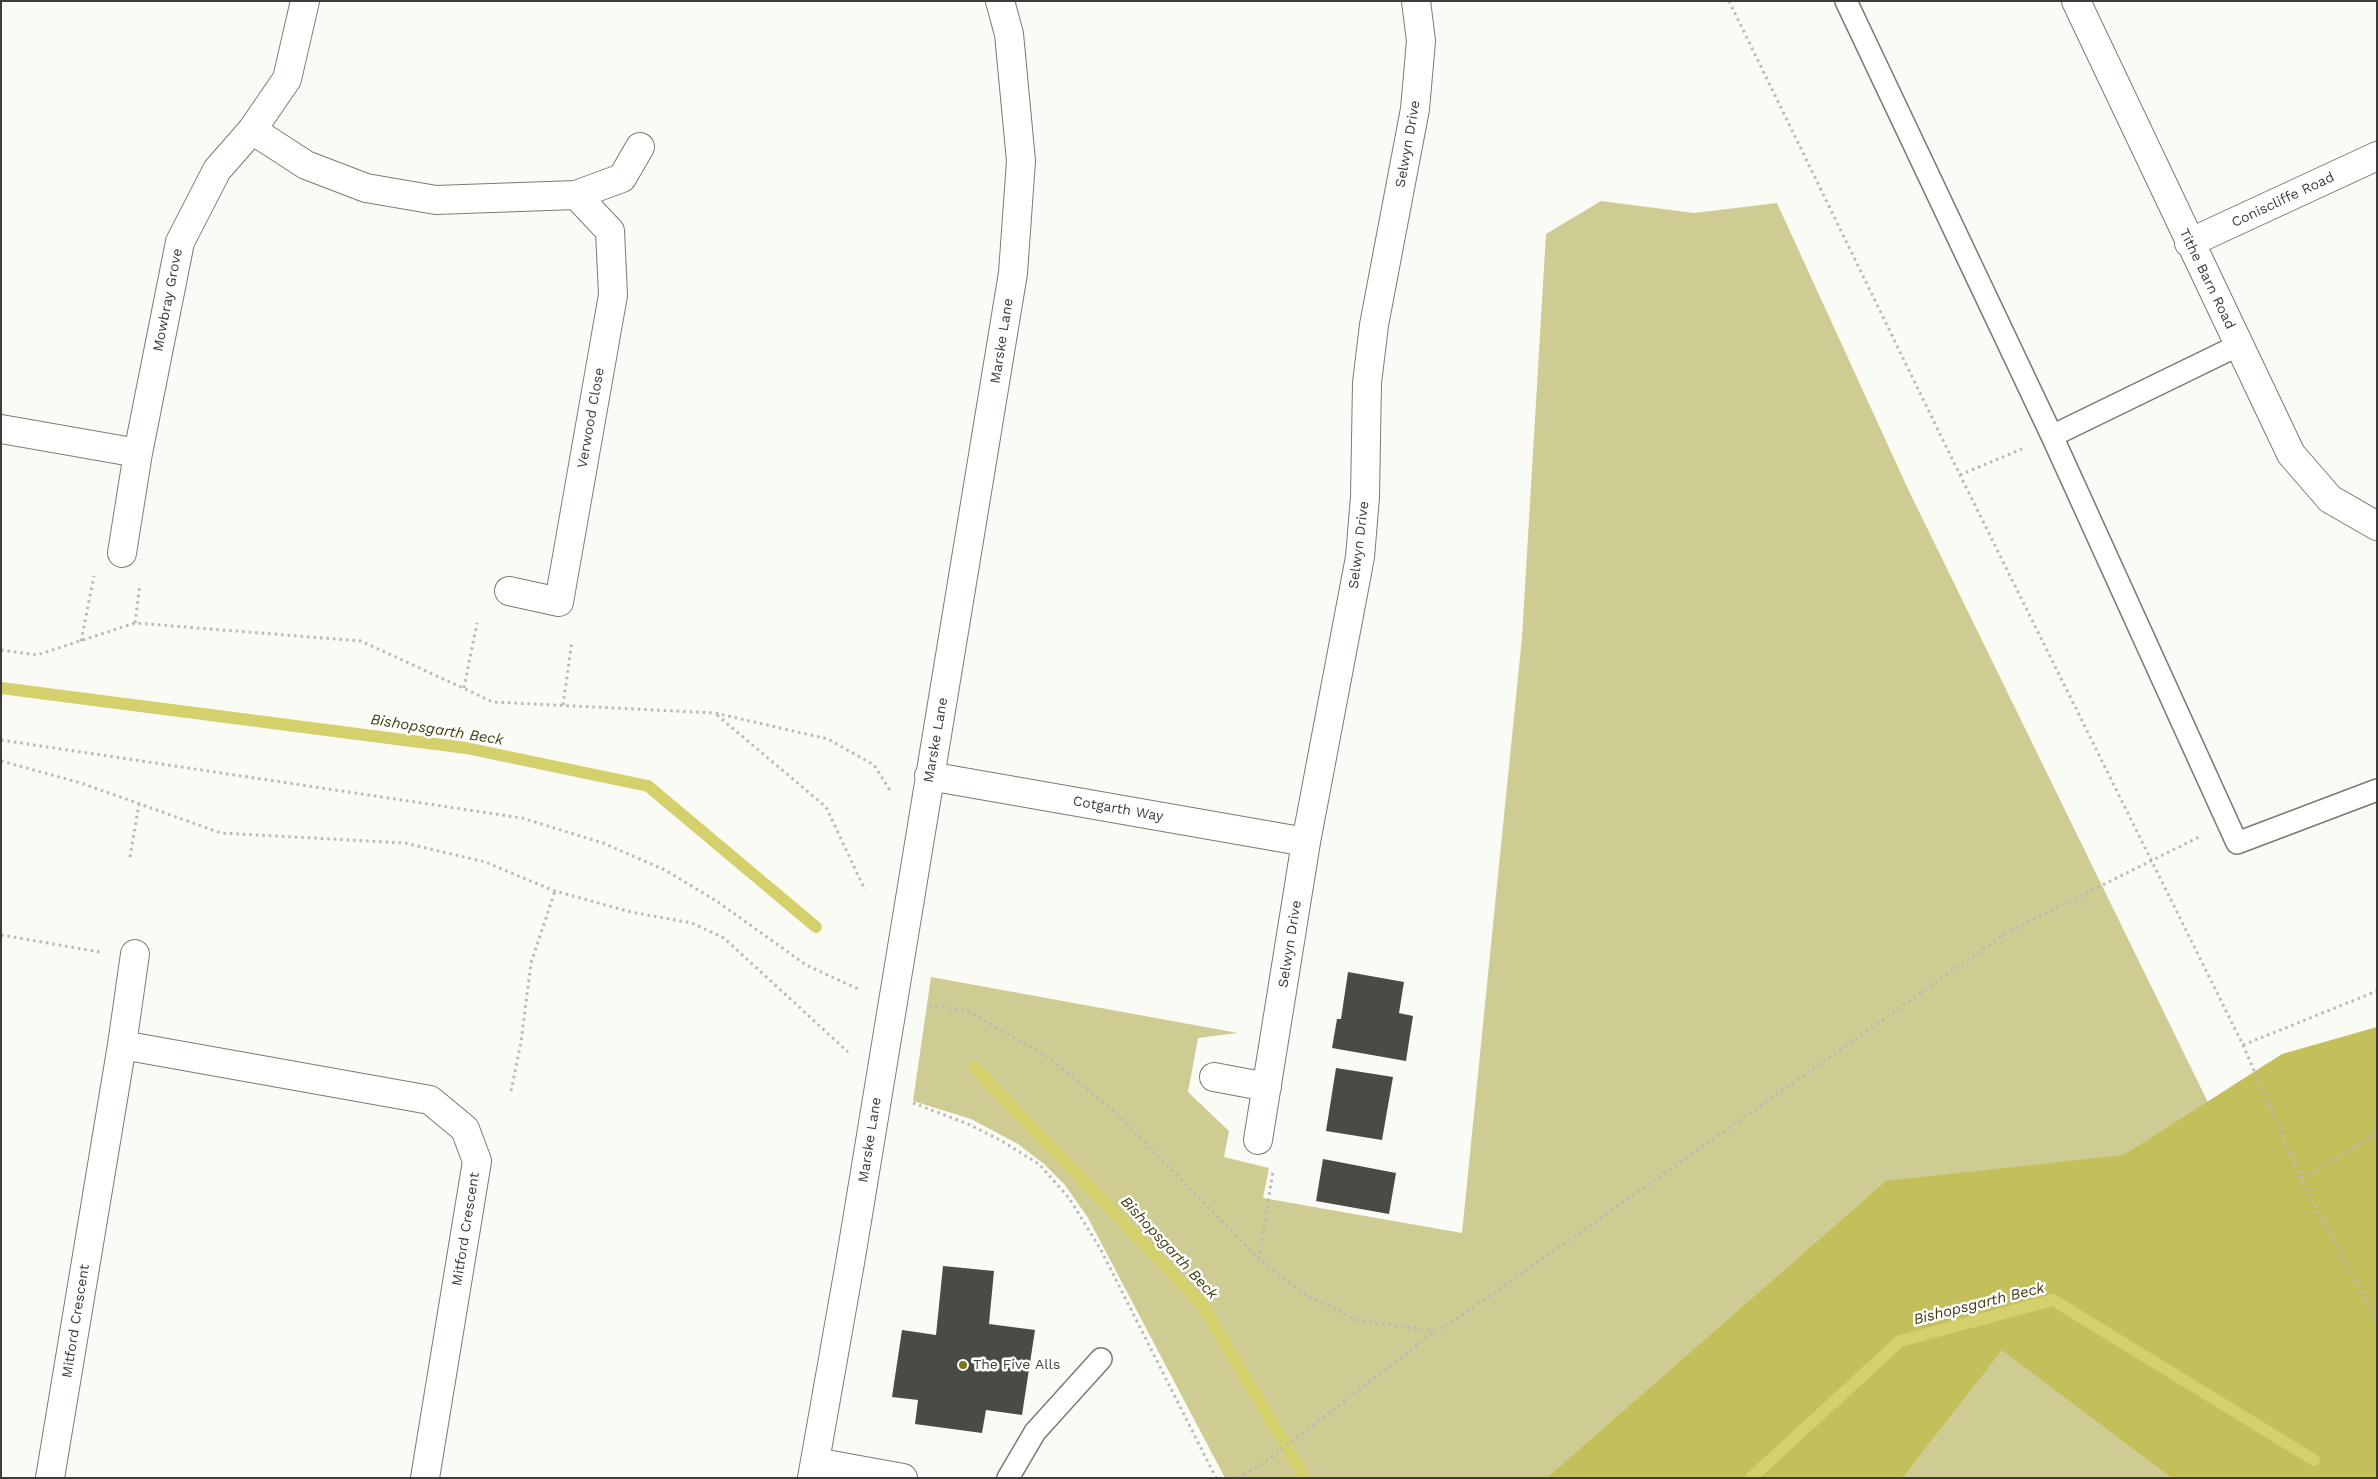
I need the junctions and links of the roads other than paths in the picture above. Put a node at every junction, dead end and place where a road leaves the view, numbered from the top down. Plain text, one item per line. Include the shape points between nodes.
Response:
1 (305, 1) edge
2 (1000, 1) edge
3 (1416, 1) edge
4 (1846, 1) edge
5 (2076, 1) edge
6 (252, 130) junction
7 (640, 147) dead end
8 (2377, 156) edge
9 (576, 195) junction
10 (2189, 243) junction
11 (2239, 345) junction
12 (1, 429) edge
13 (2052, 436) junction
14 (138, 453) junction
15 (2377, 526) edge
16 (122, 553) dead end
17 (509, 591) dead end
18 (930, 776) junction
19 (2377, 790) edge
20 (1306, 842) junction
21 (135, 954) dead end
22 (122, 1045) junction
23 (1214, 1077) dead end
24 (1267, 1086) junction
25 (1258, 1140) dead end
26 (1101, 1359) dead end
27 (814, 1470) edge
28 (50, 1478) edge
29 (425, 1478) edge
30 (903, 1478) edge
31 (1008, 1478) edge

1 - 6 street, Mowbray Grove via 287,79
2 - 18 street, Marske Lane via 1009,34 1021,161 1013,272
3 - 20 street, Selwyn Drive via 1421,41 1415,110 1374,325 1367,383 1365,496 1360,557
4 - 13 lane
5 - 10 street, Tithe Barn Road
6 - 9 street via 306,166 366,188 436,200
6 - 14 street, Mowbray Grove via 217,170 180,242
7 - 9 street via 622,178
8 - 10 street, Coniscliffe Road
9 - 17 street, Verwood Close via 610,231 613,295 559,602
10 - 11 street, Tithe Barn Road
11 - 13 lane
11 - 15 street, Tithe Barn Road via 2291,454 2330,499
12 - 14 street
13 - 19 lane via 2237,843
14 - 16 street, Mowbray Grove
18 - 20 street, Cotgarth Way
18 - 27 street, Marske Lane
20 - 24 street, Selwyn Drive
21 - 22 street, Mitford Crescent
22 - 28 street, Mitford Crescent
22 - 29 street, Mitford Crescent via 430,1100 465,1128 477,1161
23 - 24 street
24 - 25 street, Selwyn Drive
26 - 31 lane via 1035,1432
27 - 30 street

